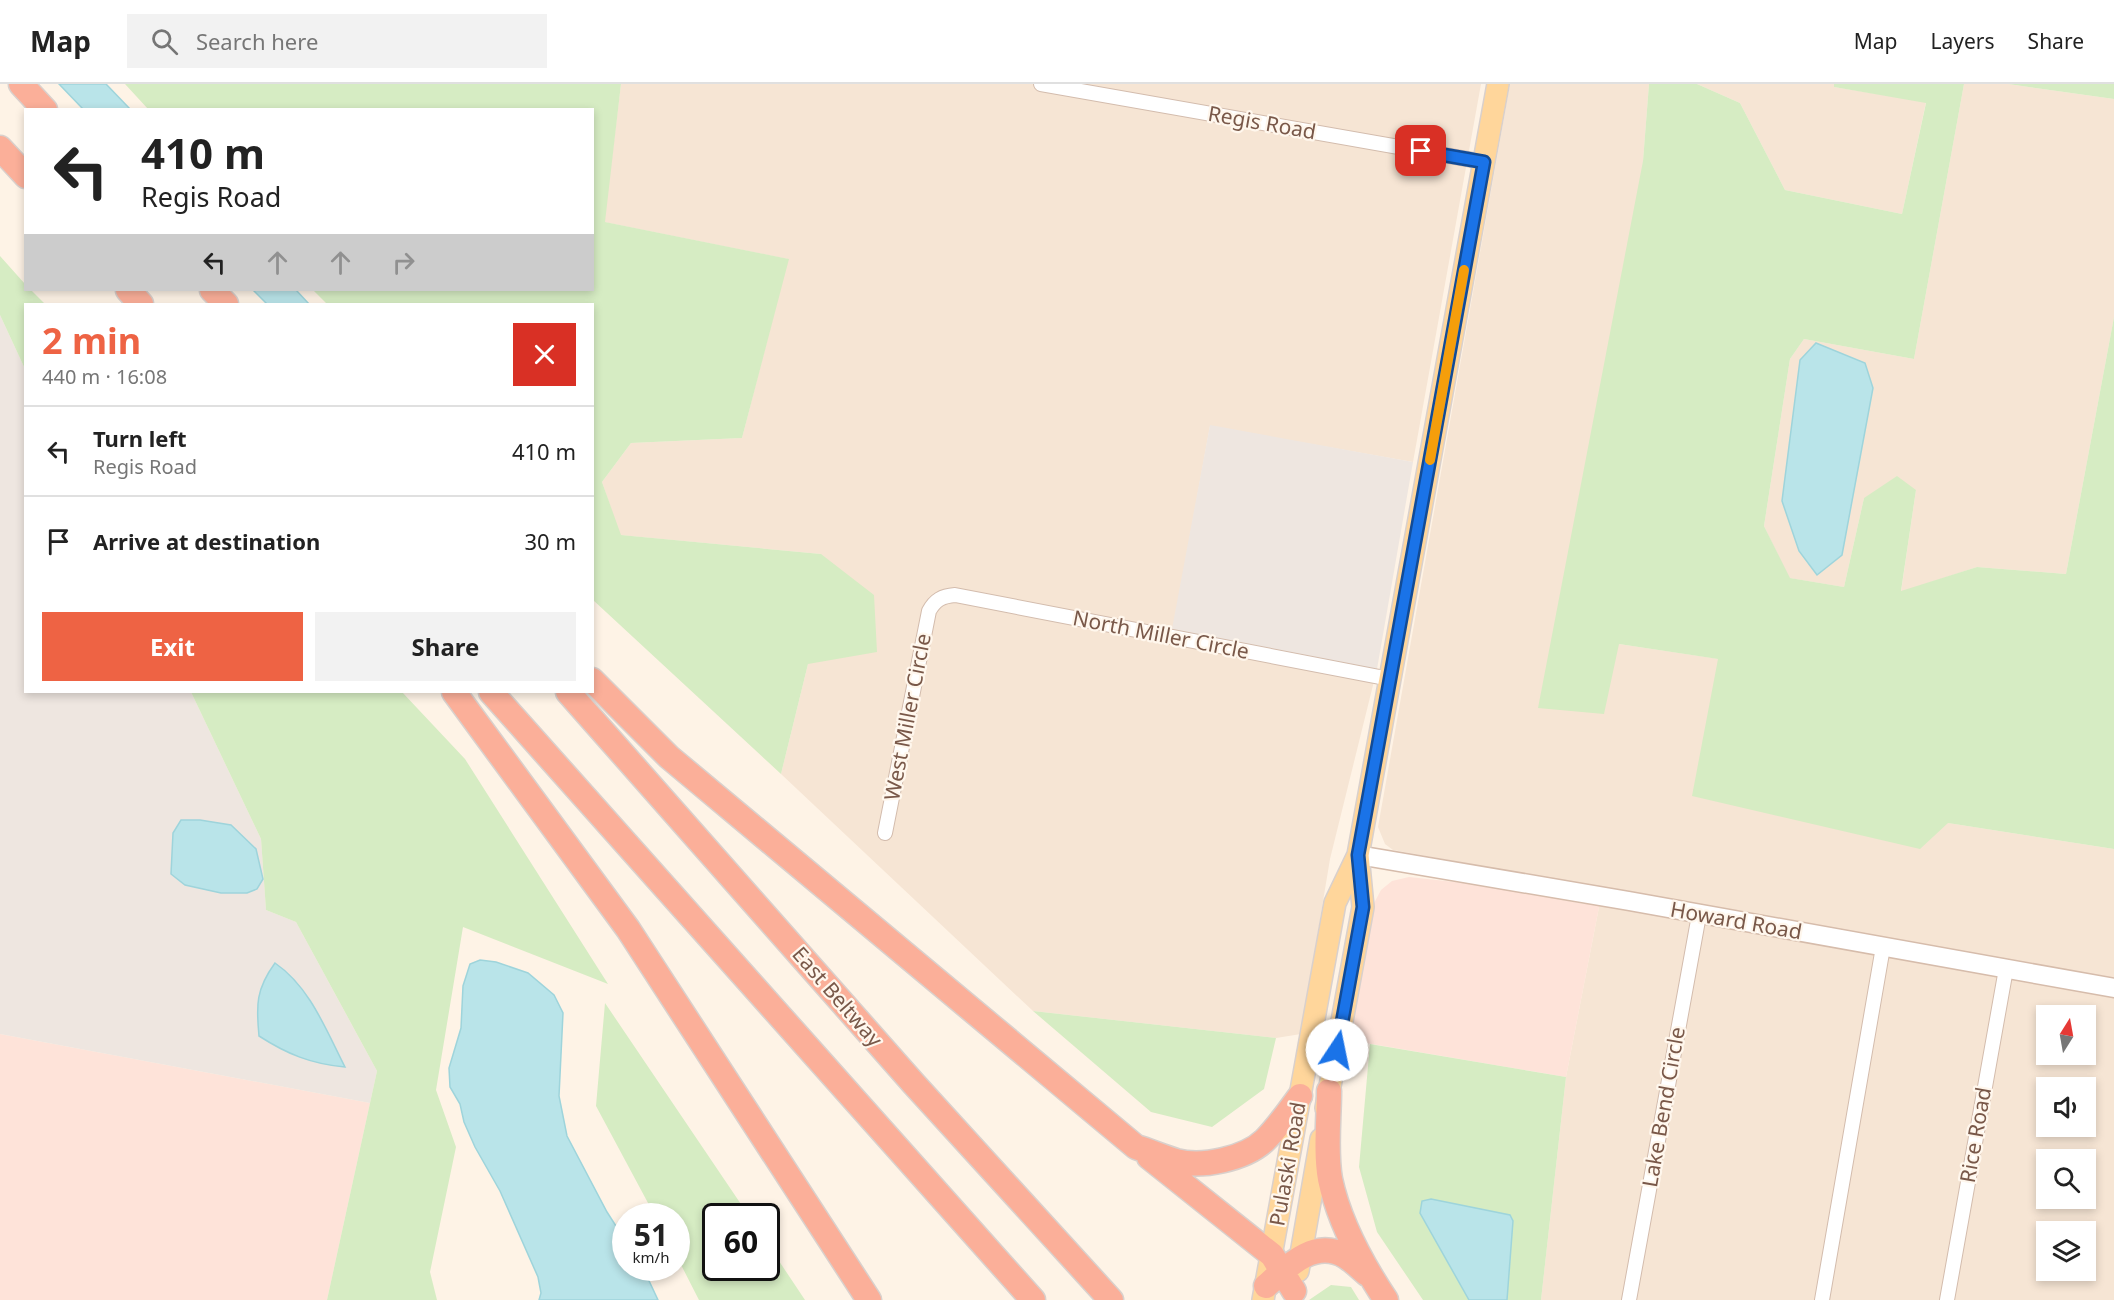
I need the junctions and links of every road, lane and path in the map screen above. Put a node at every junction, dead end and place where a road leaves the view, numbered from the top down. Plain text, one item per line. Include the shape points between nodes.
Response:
1 (21, 84) edge
2 (1041, 84) edge
3 (1498, 84) edge
4 (43, 108) edge
5 (0, 148) edge
6 (1484, 162) junction
7 (24, 174) edge
8 (129, 291) edge
9 (140, 303) edge
10 (934, 603) joint
11 (1390, 679) junction
12 (594, 682) edge
13 (455, 693) edge
14 (491, 693) edge
15 (569, 693) edge
16 (885, 832) dead end
17 (1358, 855) junction
18 (1699, 915) junction
19 (1883, 947) junction
20 (2006, 969) junction
21 (2114, 988) edge
22 (1329, 1091) junction
23 (1300, 1096) junction
24 (1136, 1147) junction
25 (1372, 1278) junction
26 (1282, 1280) edge
27 (869, 1300) edge
28 (1033, 1300) edge
29 (1111, 1300) edge
30 (1386, 1300) edge
31 (1629, 1300) edge
32 (1822, 1300) edge
33 (1947, 1300) edge

1 - 4 highway
2 - 6 street, Regis Road
3 - 6 main road, Pulaski Road
5 - 7 highway
6 - 11 main road, Pulaski Road
8 - 9 highway
10 - 11 street, North Miller Circle via 955,595
10 - 16 street, West Miller Circle via 929,611
11 - 17 main road, Pulaski Road
12 - 24 highway via 669,757
13 - 27 highway via 628,929
14 - 28 highway
15 - 29 highway, East Beltway via 914,1084
17 - 18 street, Howard Road
17 - 22 main road, Pulaski Road via 1363,907
17 - 23 main road, Pulaski Road via 1335,903
18 - 19 street, Howard Road
18 - 31 street, Lake Bend Circle
19 - 20 street, Howard Road
19 - 32 street
20 - 21 street, Howard Road
20 - 33 street, Rice Road
22 - 25 highway via 1330,1178 1344,1222
22 - 26 main road, Pulaski Road
23 - 24 highway via 1264,1142 1233,1158 1189,1164
23 - 26 main road, Pulaski Road
24 - 26 highway
25 - 26 highway via 1344,1255 1321,1250
25 - 30 highway

